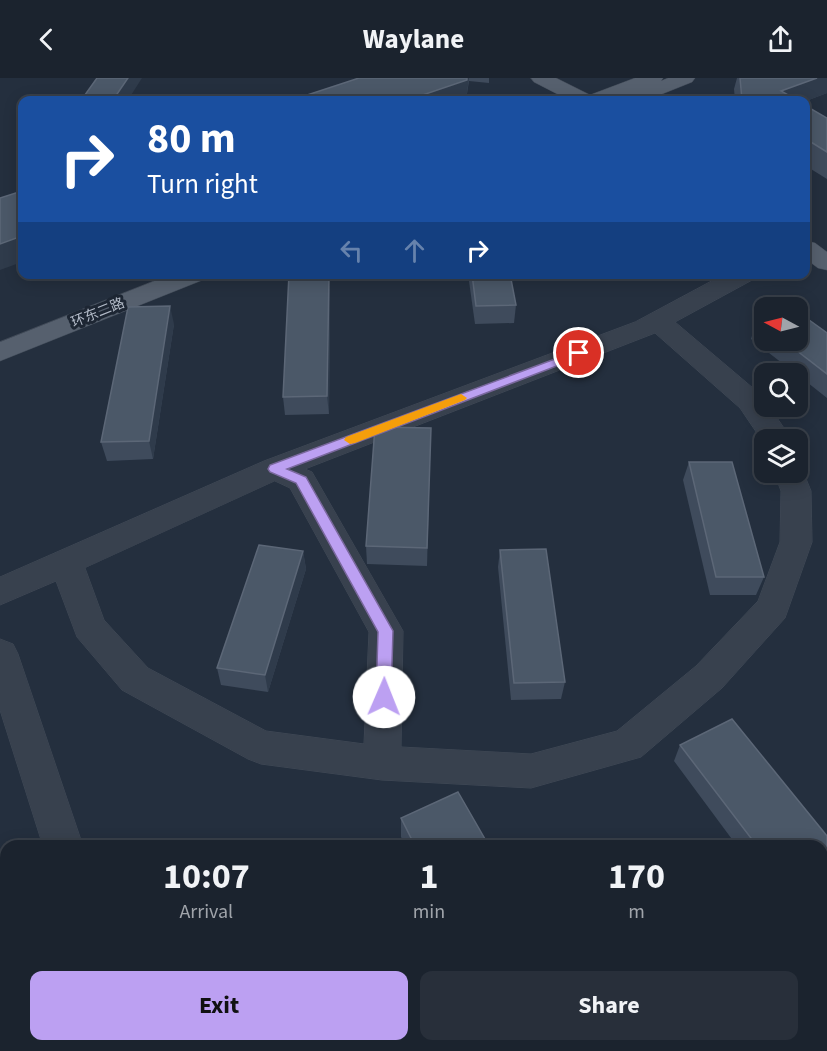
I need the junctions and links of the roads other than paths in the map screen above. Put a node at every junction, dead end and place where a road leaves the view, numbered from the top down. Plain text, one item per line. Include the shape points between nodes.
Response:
1 (541, 78) edge
2 (653, 78) edge
3 (685, 78) edge
4 (576, 96) edge
5 (606, 96) edge
6 (639, 96) edge
7 (810, 251) edge
8 (827, 263) edge
9 (134, 279) edge
10 (183, 279) edge
11 (736, 279) edge
12 (657, 321) junction
13 (0, 332) edge
14 (0, 352) edge
15 (769, 429) edge
16 (275, 469) junction
17 (793, 483) edge
18 (66, 561) junction
19 (0, 591) edge
20 (0, 654) edge
21 (382, 763) junction
22 (61, 840) edge

1 - 4 main road
2 - 5 main road
3 - 6 main road
7 - 8 main road
9 - 13 main road, 环东二路
10 - 14 main road, 环东二路
11 - 12 street
12 - 15 street via 750,401
12 - 16 street
16 - 18 street
16 - 21 street via 301,480 386,631
17 - 21 street via 796,542 773,608 709,677 628,745 531,771
18 - 19 street
18 - 21 street via 89,627 135,679 261,747
20 - 22 street

